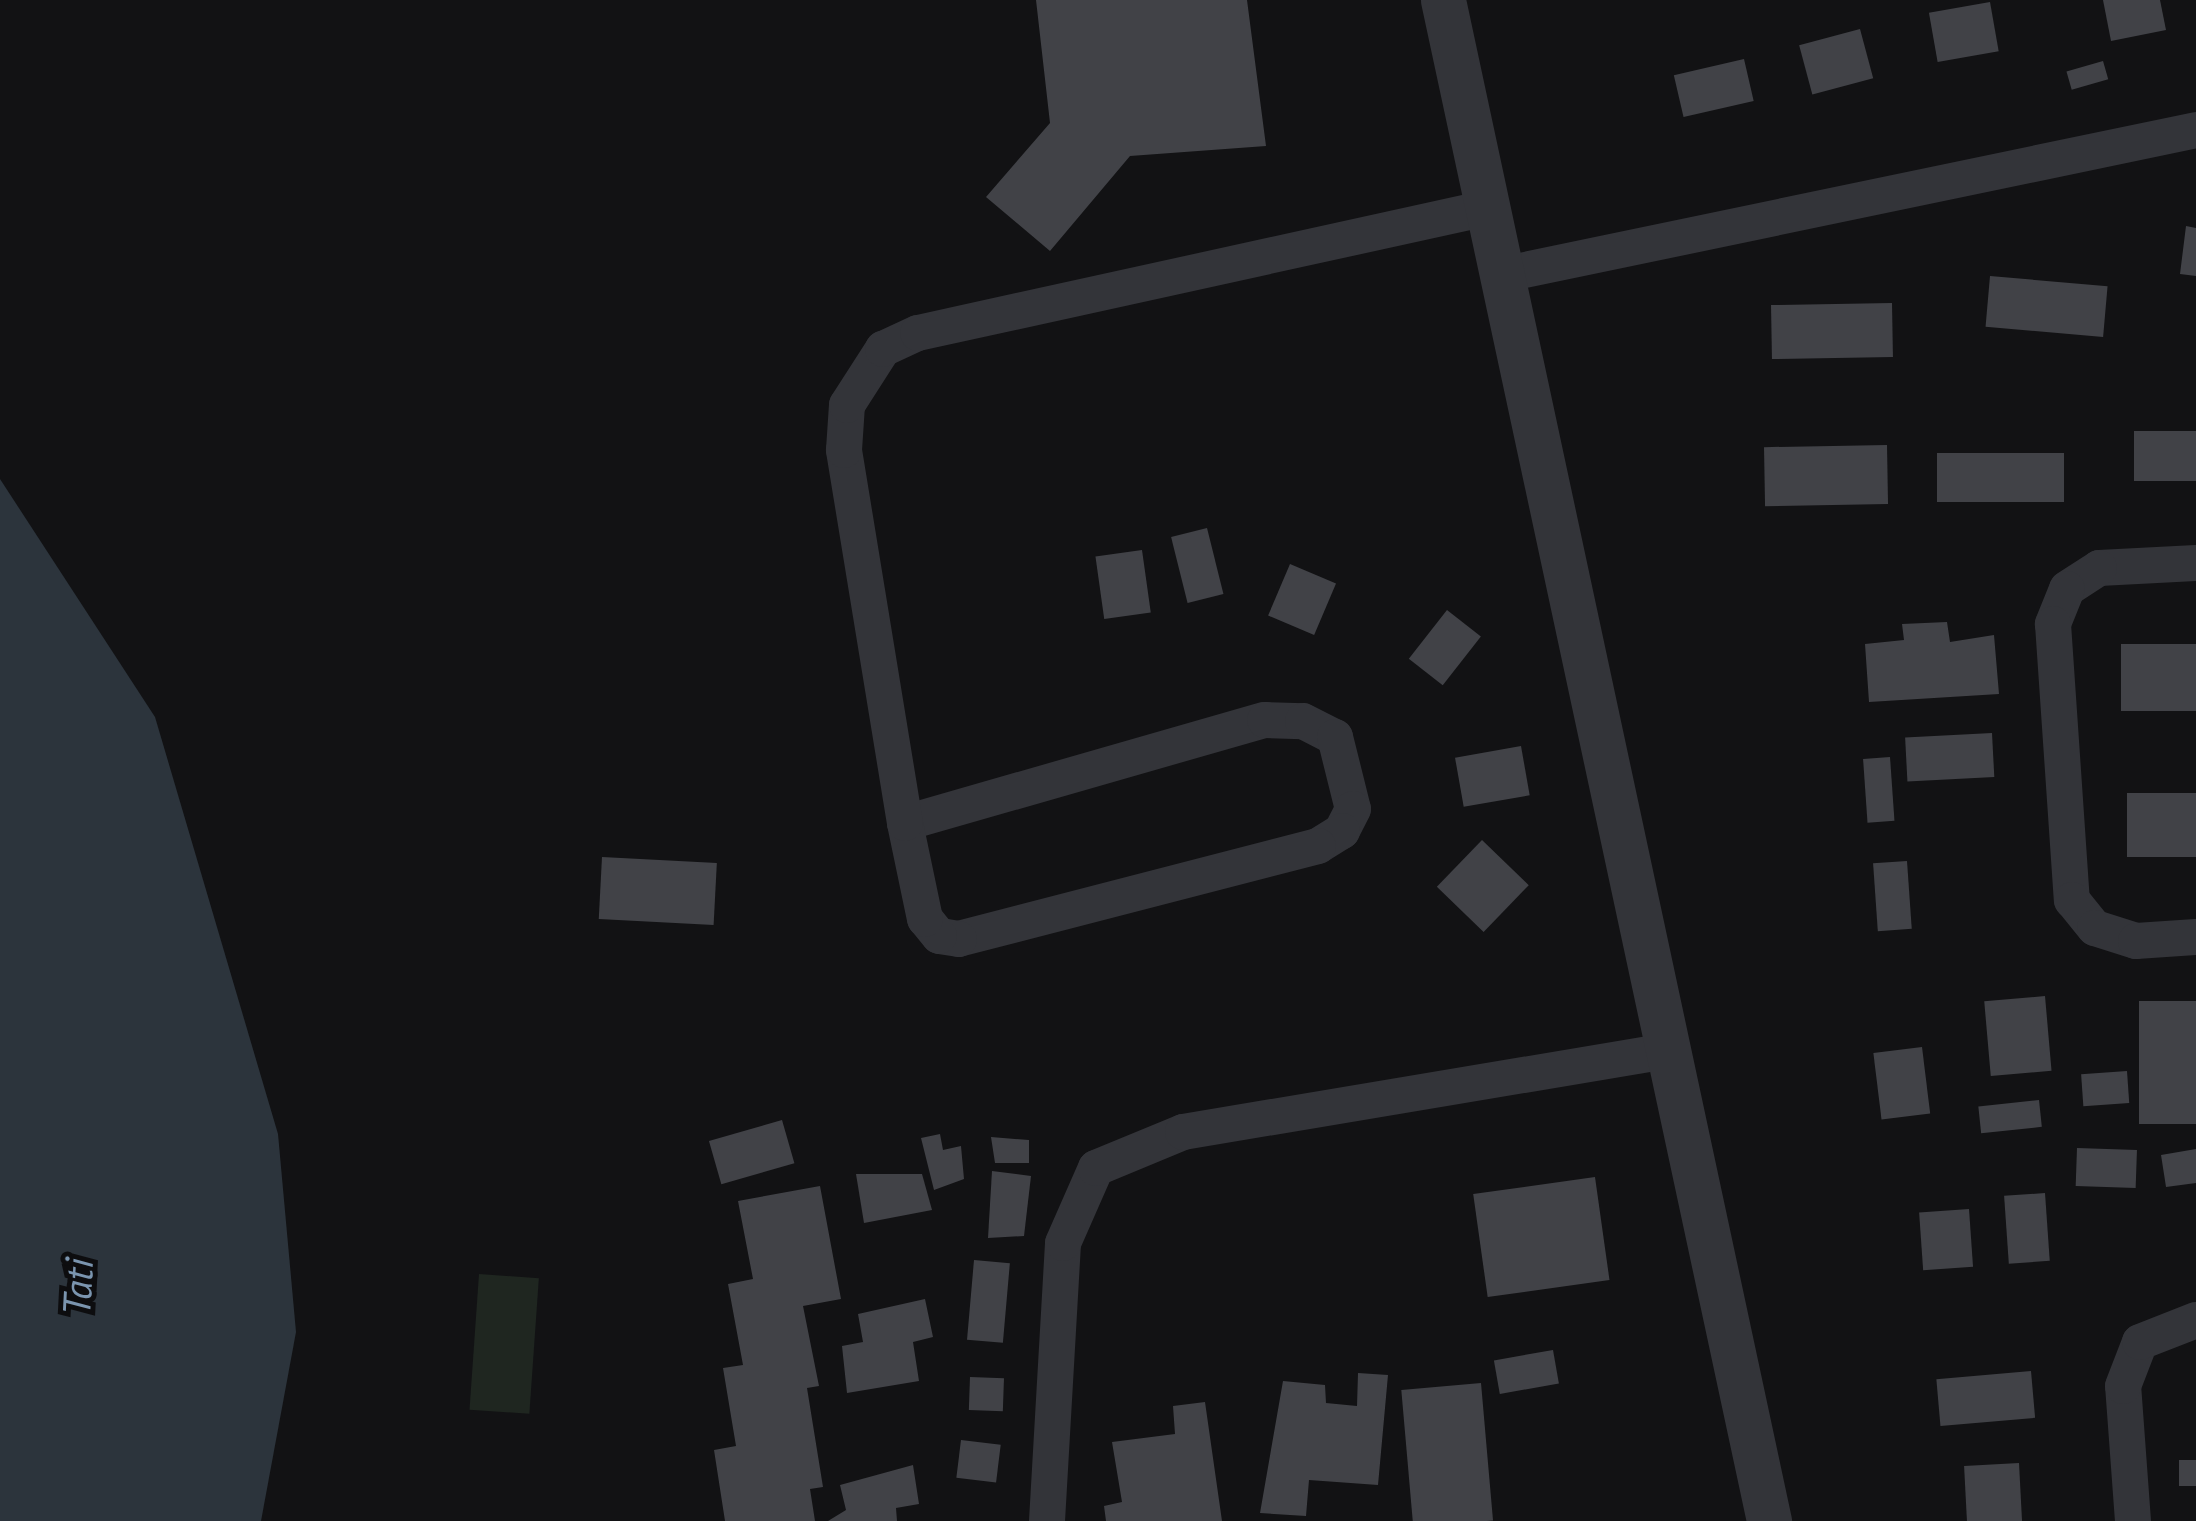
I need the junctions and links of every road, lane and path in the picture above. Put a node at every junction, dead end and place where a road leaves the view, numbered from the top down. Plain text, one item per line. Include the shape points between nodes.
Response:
1 (1443, 0) edge
2 (2196, 130) edge
3 (1487, 208) junction
4 (1501, 275) junction
5 (2196, 562) edge
6 (905, 823) junction
7 (2196, 938) edge
8 (1668, 1051) junction
9 (2196, 1320) edge
10 (1047, 1521) edge
11 (1769, 1521) edge
12 (2133, 1521) edge

1 - 3 street
2 - 4 street
3 - 4 street
3 - 6 street via 918,333 883,350 847,405 844,450
4 - 8 street
5 - 7 street via 2099,568 2067,589 2054,624 2072,900 2095,928 2136,941
6 - 6 street via 1265,720 1303,721 1335,737 1353,809 1342,831 1318,846 959,939 939,936 925,919
8 - 10 street via 1183,1132 1096,1168 1063,1243
8 - 11 street
9 - 12 street via 2140,1342 2123,1386

